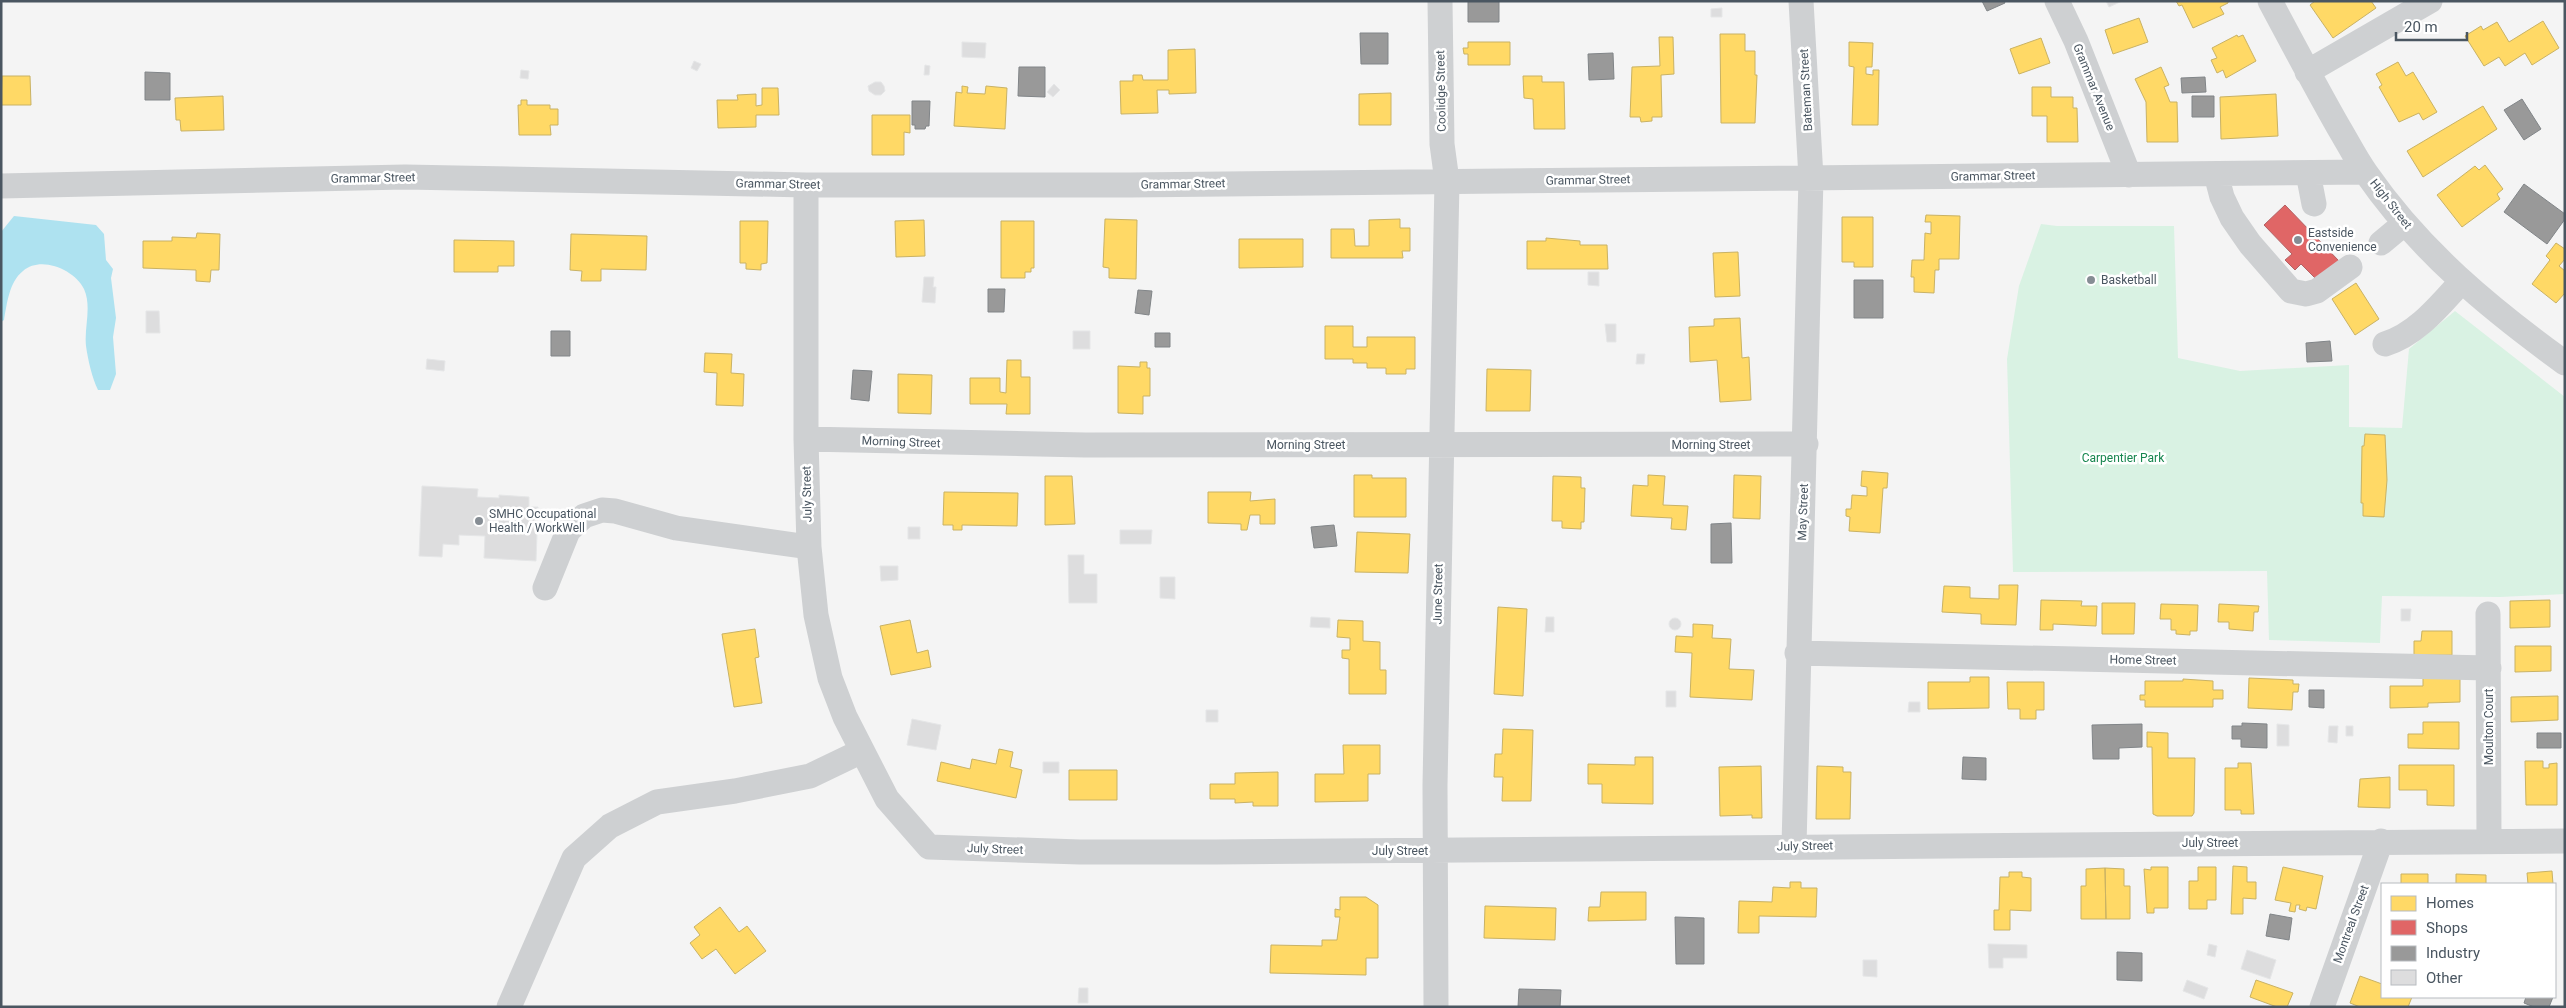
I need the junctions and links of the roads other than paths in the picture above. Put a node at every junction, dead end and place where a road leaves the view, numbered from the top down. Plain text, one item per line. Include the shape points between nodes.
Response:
1 (1440, 1) edge
2 (1801, 1) edge
3 (2057, 1) edge
4 (2270, 1) edge
5 (2430, 1) edge
6 (2307, 72) junction
7 (2365, 172) junction
8 (2308, 173) junction
9 (2216, 174) junction
10 (2129, 175) junction
11 (1811, 178) junction
12 (1447, 182) junction
13 (806, 184) junction
14 (1, 186) edge
15 (2314, 204) dead end
16 (2405, 223) junction
17 (2381, 243) dead end
18 (2350, 267) dead end
19 (2461, 282) junction
20 (2385, 344) dead end
21 (2565, 363) edge
22 (806, 439) junction
23 (1806, 444) junction
24 (1441, 446) junction
25 (809, 547) junction
26 (545, 588) dead end
27 (2488, 614) dead end
28 (1798, 653) junction
29 (2489, 668) junction
30 (862, 751) junction
31 (2489, 840) junction
32 (2381, 841) junction
33 (2565, 841) edge
34 (1794, 846) junction
35 (1434, 851) junction
36 (509, 1007) edge
37 (1436, 1007) edge
38 (2322, 1007) edge

1 - 12 street, Coolidge Street via 1442,144
2 - 11 street, Bateman Street
3 - 10 street, Grammar Avenue
4 - 6 street, High Street
5 - 6 street
6 - 7 street, High Street
7 - 8 street, Grammar Street
7 - 16 street, High Street
8 - 9 street, Grammar Street
8 - 15 street
9 - 10 street, Grammar Street
9 - 18 street via 2222,198 2246,248 2291,291 2299,294 2317,291
10 - 11 street, Grammar Street
11 - 12 street, Grammar Street
11 - 23 street, May Street
12 - 13 street, Grammar Street
12 - 24 street, June Street
13 - 14 street, Grammar Street via 406,178
13 - 22 street, July Street
16 - 17 street
16 - 19 street, High Street
19 - 20 street via 2421,323 2399,339
19 - 21 street, High Street
22 - 24 street, Morning Street via 1011,444
22 - 25 street, July Street
23 - 24 street, Morning Street
23 - 28 street, May Street
24 - 35 street, June Street
25 - 26 street via 676,528 602,510 584,516 568,531
25 - 30 street, July Street via 816,615 830,678
27 - 29 street, Moulton Court
28 - 29 street, Home Street
28 - 34 street, May Street
29 - 31 street, Moulton Court
30 - 35 street, July Street via 887,799 929,847 1080,852
30 - 36 street via 810,776 657,802 610,826 574,858
31 - 32 street, July Street
31 - 33 street, July Street
32 - 34 street, July Street
32 - 38 street, Montreal Street
34 - 35 street, July Street
35 - 37 street, June Street

